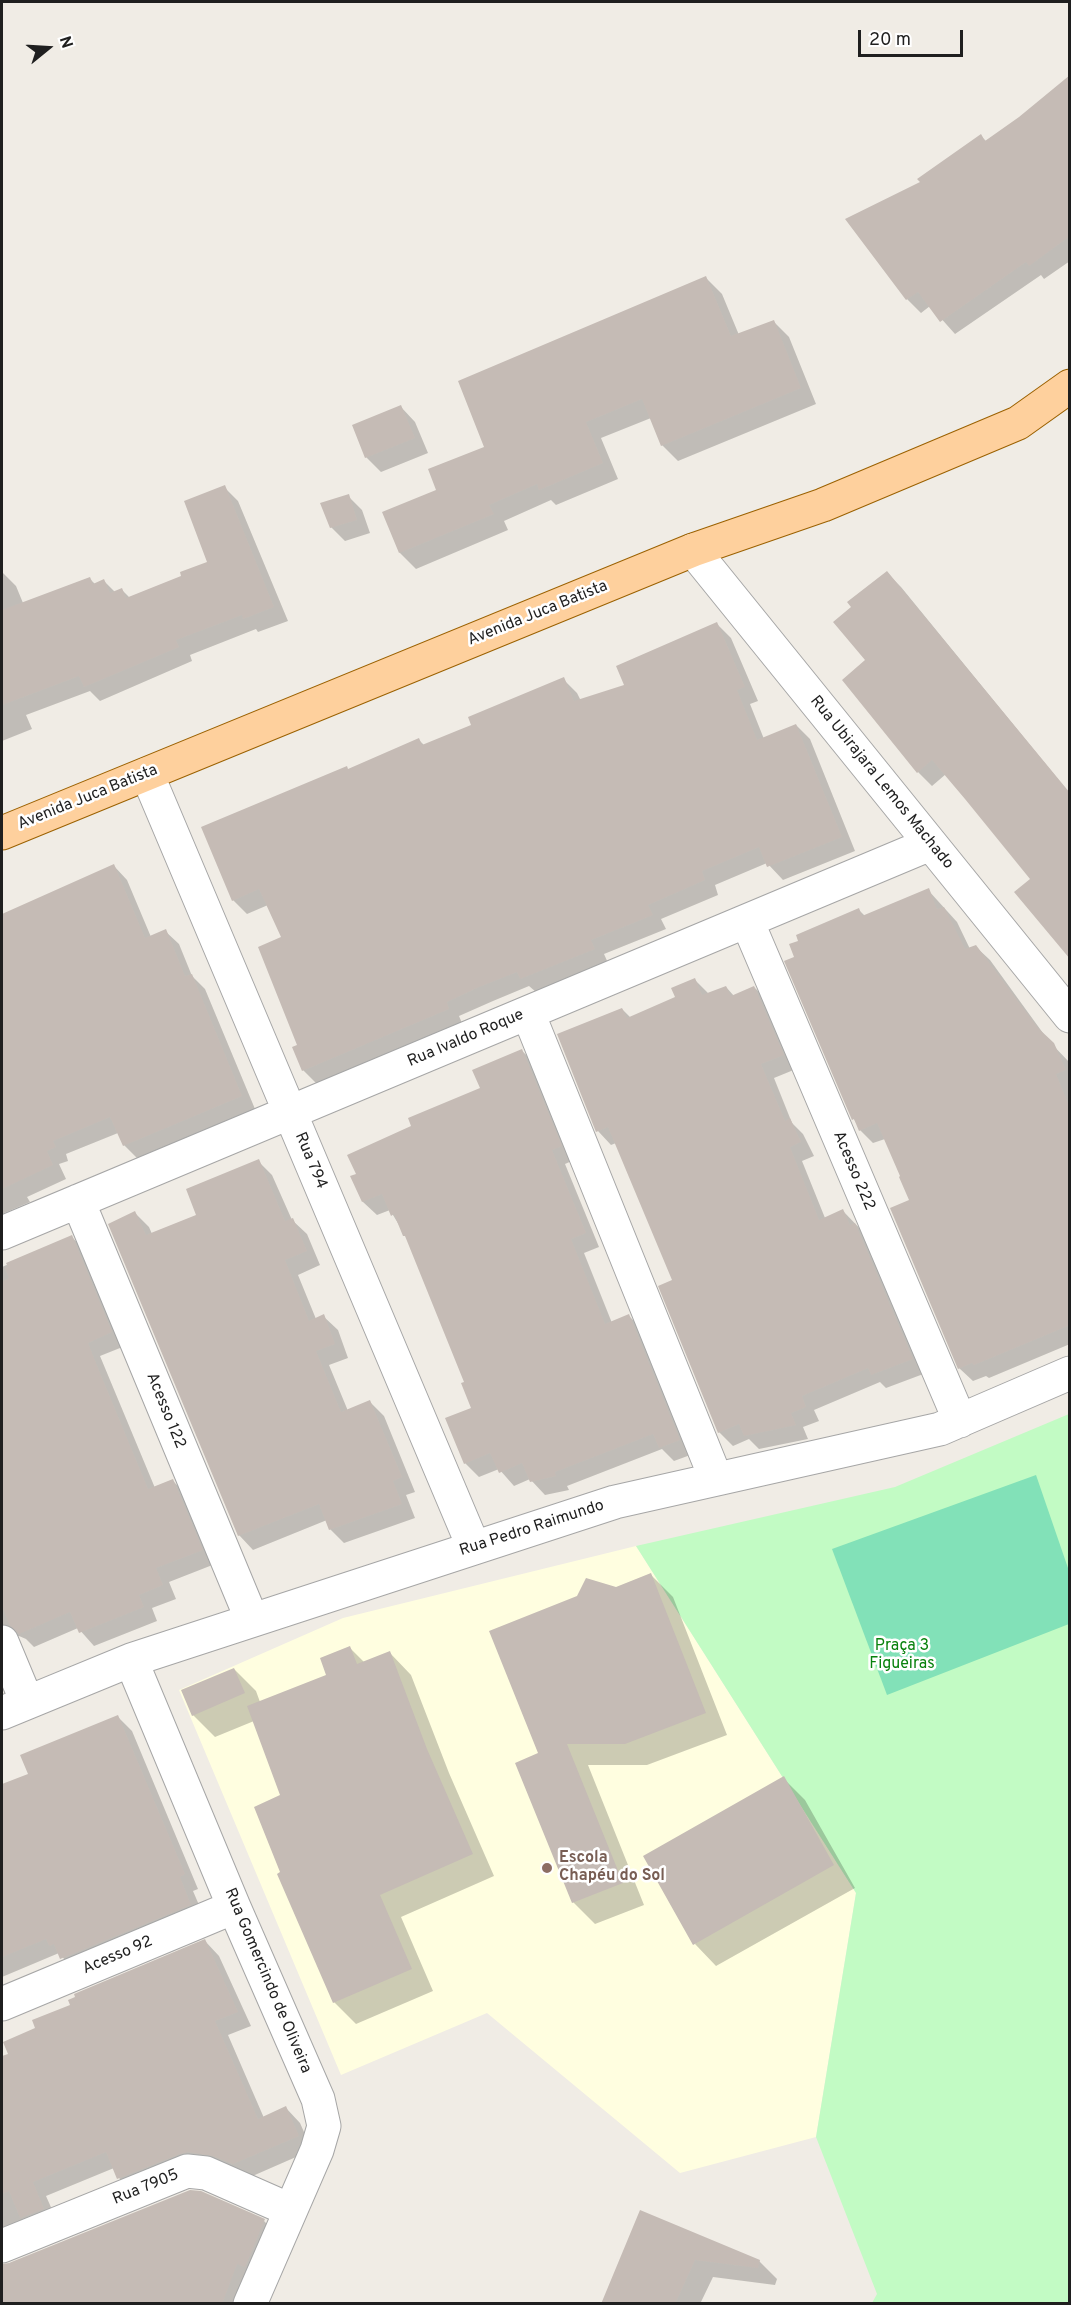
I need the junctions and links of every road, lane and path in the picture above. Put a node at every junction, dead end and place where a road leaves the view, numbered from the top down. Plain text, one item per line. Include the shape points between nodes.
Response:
1 (1070, 386) edge
2 (693, 550) junction
3 (147, 774) junction
4 (2, 833) edge
5 (930, 844) junction
6 (747, 921) junction
7 (528, 1013) junction
8 (1070, 1016) edge
9 (290, 1113) junction
10 (78, 1201) junction
11 (2, 1233) edge
12 (1070, 1373) edge
13 (960, 1421) junction
14 (716, 1479) junction
15 (474, 1548) junction
16 (252, 1620) junction
17 (2, 1642) edge
18 (131, 1660) junction
19 (14, 1707) edge
20 (234, 1907) junction
21 (2, 2004) edge
22 (290, 2210) junction
23 (2, 2246) edge
24 (250, 2304) edge

1 - 2 main road, Avenida Juca Batista via 1018,423 823,506
2 - 3 main road, Avenida Juca Batista
2 - 5 street, Rua Ubirajara Lemos Machado
3 - 4 main road, Avenida Juca Batista
3 - 9 street, Rua 794
5 - 6 street, Rua Ivaldo Roque
5 - 8 street, Rua Ubirajara Lemos Machado
6 - 7 street, Rua Ivaldo Roque
6 - 13 street, Acesso 222
7 - 9 street, Rua Ivaldo Roque
7 - 14 street
9 - 10 street, Rua Ivaldo Roque
9 - 15 street, Rua 794
10 - 11 street, Rua Ivaldo Roque
10 - 16 street, Acesso 122
12 - 13 street, Rua Pedro Raimundo
13 - 14 street, Rua Pedro Raimundo via 940,1429
14 - 15 street, Rua Pedro Raimundo via 615,1502
15 - 16 street, Rua Pedro Raimundo
16 - 18 street, Rua Pedro Raimundo
17 - 19 street
18 - 19 street, Rua Pedro Raimundo
18 - 20 street, Rua Gomercindo de Oliveira
20 - 21 street, Acesso 92
20 - 22 street, Rua Gomercindo de Oliveira via 318,2099 324,2126
22 - 23 street, Rua 7905 via 207,2173 188,2171
22 - 24 street, Rua Gomercindo de Oliveira

